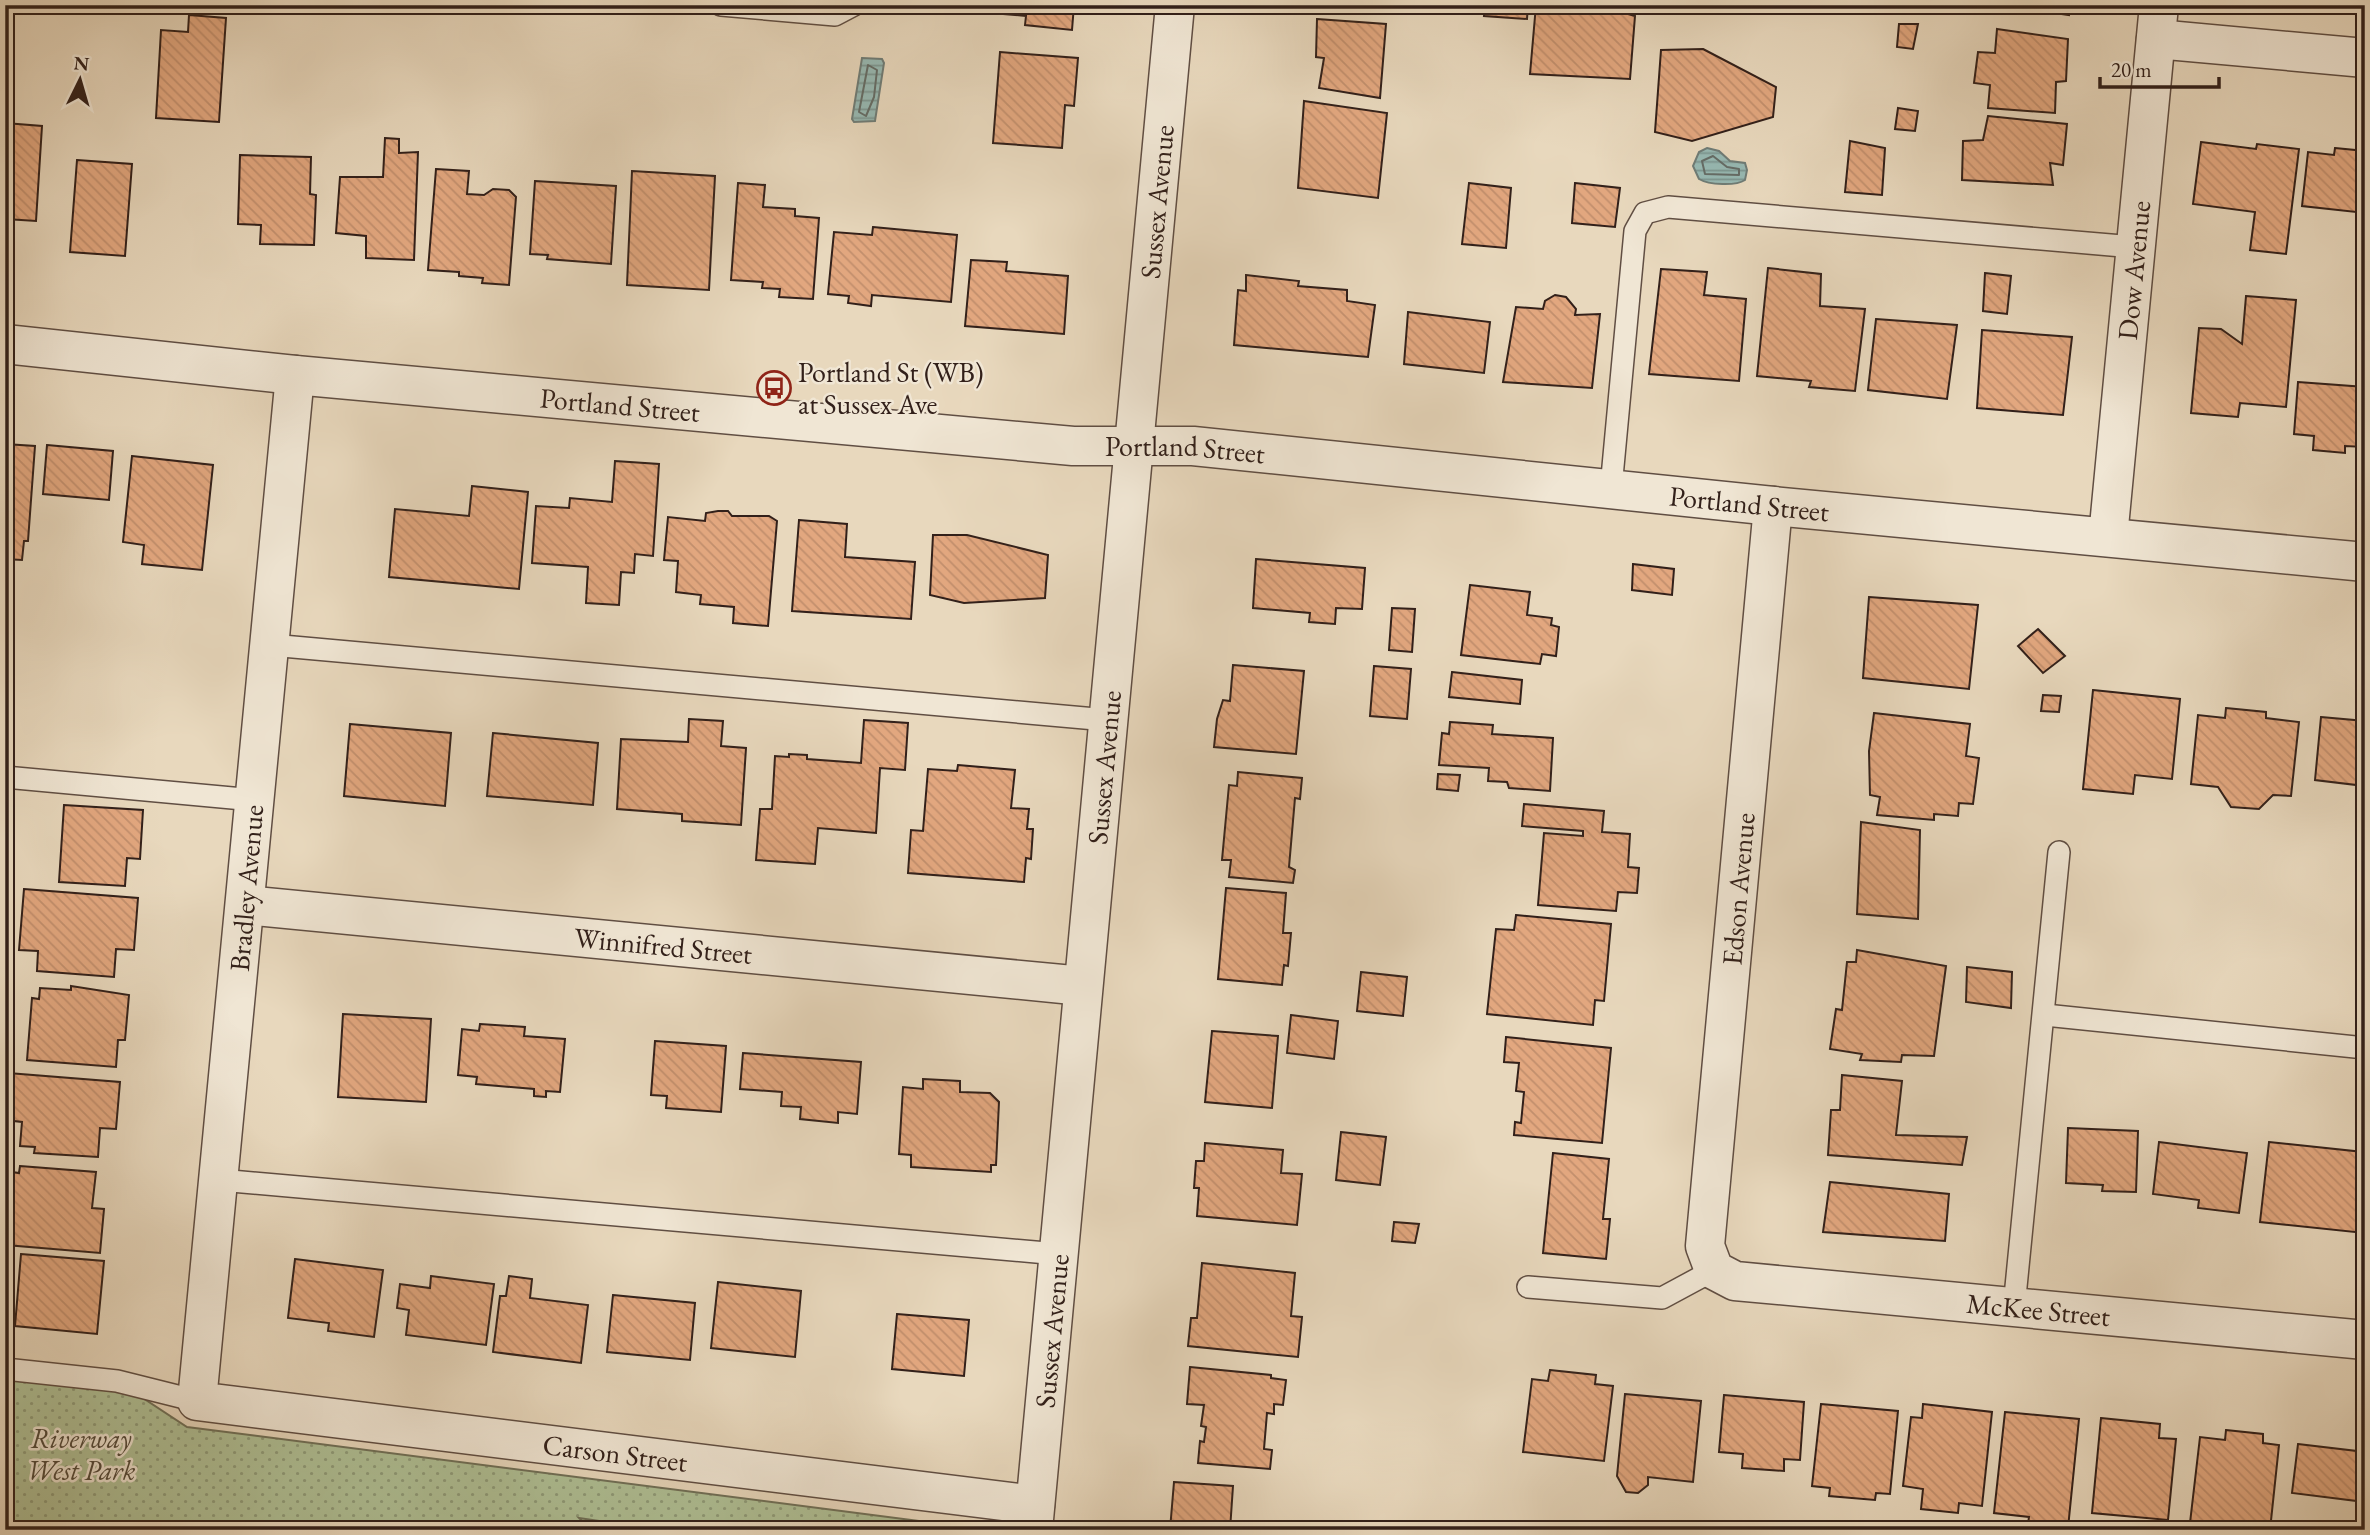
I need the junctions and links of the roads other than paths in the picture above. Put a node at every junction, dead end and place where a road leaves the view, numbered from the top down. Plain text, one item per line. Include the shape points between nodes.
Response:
1 (721, 5) edge
2 (854, 5) edge
3 (1175, 5) edge
4 (2157, 22) edge
5 (2365, 58) edge
6 (2134, 247) junction
7 (5, 344) edge
8 (295, 375) junction
9 (1133, 445) junction
10 (1611, 488) junction
11 (1773, 506) junction
12 (2108, 537) junction
13 (2365, 562) edge
14 (271, 645) junction
15 (1107, 720) junction
16 (5, 777) edge
17 (254, 800) junction
18 (2059, 852) dead end
19 (245, 905) junction
20 (1083, 986) junction
21 (2045, 1015) junction
22 (2365, 1048) edge
23 (219, 1180) junction
24 (1058, 1254) junction
25 (1714, 1270) junction
26 (1528, 1287) dead end
27 (2014, 1307) junction
28 (2365, 1340) edge
29 (5, 1369) edge
30 (197, 1401) junction
31 (1034, 1518) edge

1 - 2 lane via 835,15
3 - 9 street, Sussex Avenue
4 - 5 street
4 - 6 street, Dow Avenue
6 - 10 lane via 1668,207 1645,213 1635,231
6 - 12 street, Dow Avenue
7 - 8 street, Portland Street
8 - 9 street, Portland Street via 1073,446
8 - 14 street, Bradley Avenue
9 - 10 street, Portland Street via 1182,445
9 - 15 street, Sussex Avenue
10 - 11 street, Portland Street
11 - 12 street, Portland Street
11 - 25 street, Edson Avenue via 1706,1246
12 - 13 street, Portland Street
14 - 15 lane
14 - 17 street, Bradley Avenue
15 - 20 street, Sussex Avenue
16 - 17 lane
17 - 19 street, Bradley Avenue
18 - 21 lane
19 - 20 street, Winnifred Street
19 - 23 street, Bradley Avenue
20 - 24 street, Sussex Avenue
21 - 22 lane
21 - 27 lane
23 - 24 lane
23 - 30 street, Bradley Avenue
24 - 31 street, Sussex Avenue
25 - 26 lane via 1662,1298
25 - 27 street, McKee Street via 1735,1281
27 - 28 street, McKee Street
29 - 30 lane via 117,1381
30 - 31 street, Carson Street

